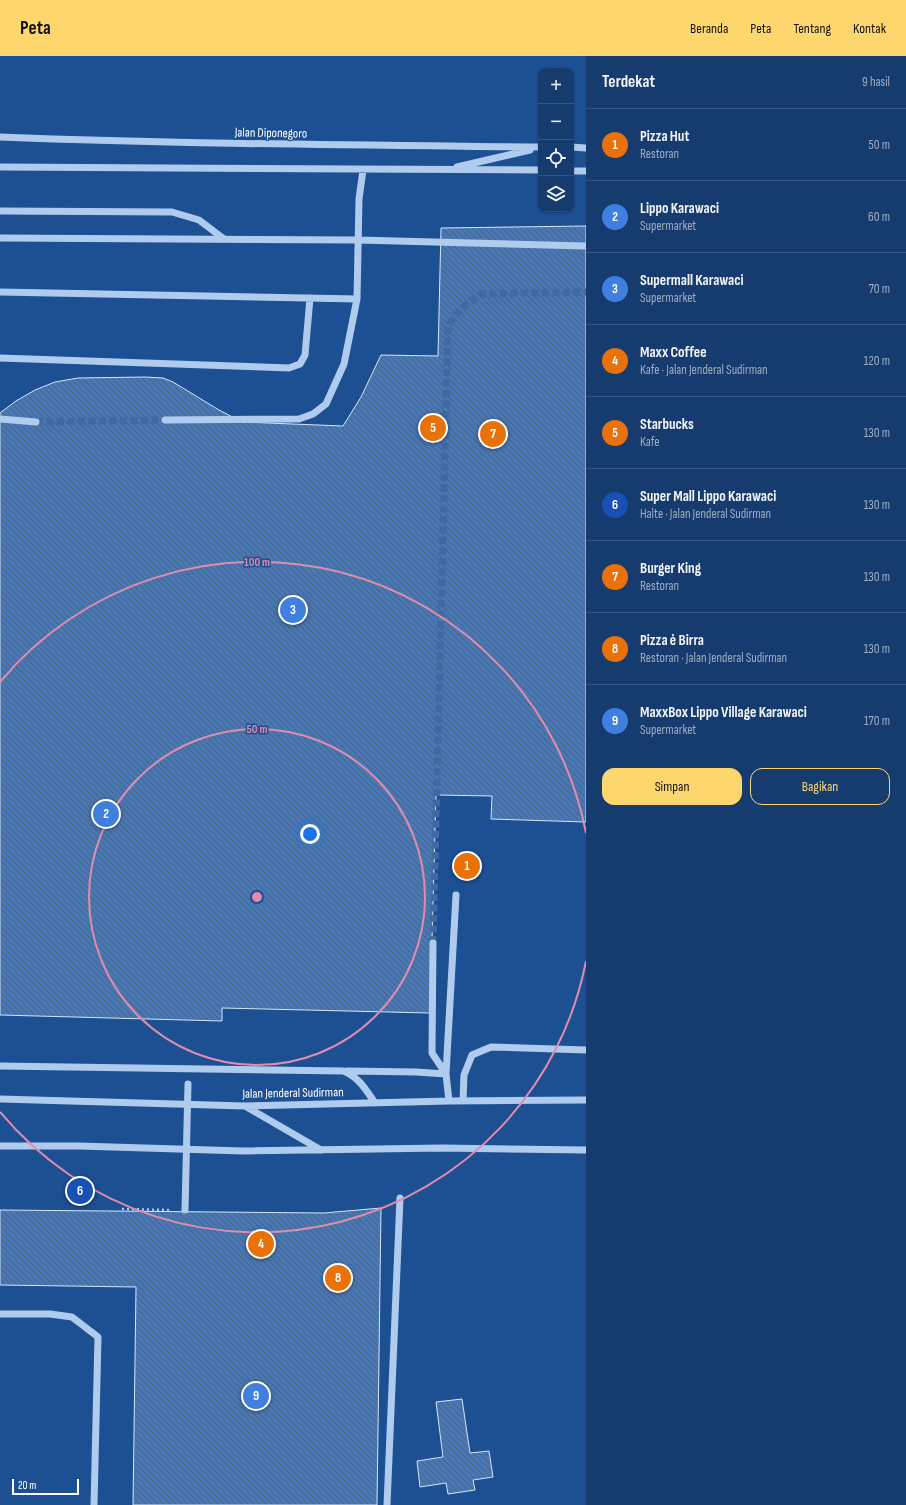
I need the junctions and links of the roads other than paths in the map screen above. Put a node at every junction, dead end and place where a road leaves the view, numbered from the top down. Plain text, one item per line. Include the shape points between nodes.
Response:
1 (0, 137) edge
2 (538, 147) edge
3 (574, 147) edge
4 (538, 148) edge
5 (586, 148) edge
6 (0, 167) edge
7 (363, 170) junction
8 (445, 170) junction
9 (538, 170) edge
10 (574, 170) edge
11 (586, 171) edge
12 (0, 211) edge
13 (0, 238) edge
14 (224, 239) junction
15 (358, 240) junction
16 (586, 246) edge
17 (0, 292) edge
18 (310, 298) junction
19 (357, 299) junction
20 (0, 358) edge
21 (0, 419) edge
22 (165, 420) tunnel mouth
23 (36, 422) tunnel mouth
24 (456, 895) dead end
25 (433, 943) tunnel mouth
26 (586, 1050) edge
27 (0, 1066) edge
28 (344, 1071) junction
29 (446, 1074) junction
30 (188, 1084) dead end
31 (0, 1099) edge
32 (586, 1100) edge
33 (449, 1101) junction
34 (463, 1101) junction
35 (375, 1103) junction
36 (245, 1106) junction
37 (0, 1146) edge
38 (321, 1150) junction
39 (586, 1150) edge
40 (400, 1198) dead end
41 (185, 1210) road end
42 (0, 1314) edge
43 (94, 1505) edge
44 (388, 1505) edge

1 - 2 street, Jalan Diponegoro via 96,141
3 - 5 street
4 - 8 street
6 - 7 street
7 - 8 street
7 - 15 street
8 - 9 street
10 - 11 street
12 - 14 street via 172,212 199,220
13 - 14 street
14 - 15 street
15 - 16 street
15 - 19 street
17 - 18 street
18 - 19 street
18 - 20 street via 305,355 300,364 289,368
19 - 22 street via 344,364 326,404 313,414 299,419
21 - 23 street
24 - 29 street
25 - 29 street via 432,1053
26 - 34 street via 491,1047 472,1055 464,1075
27 - 28 street
28 - 29 street
28 - 35 street via 358,1080
29 - 33 street
30 - 41 street, bridge
31 - 36 street, Jalan Jenderal Sudirman
32 - 34 street, Jalan Jenderal Sudirman
33 - 34 street, Jalan Jenderal Sudirman
33 - 35 street, Jalan Jenderal Sudirman
35 - 36 street, Jalan Jenderal Sudirman
36 - 38 street
37 - 38 street
38 - 39 street
40 - 44 street
42 - 43 street via 50,1314 72,1317 98,1337

